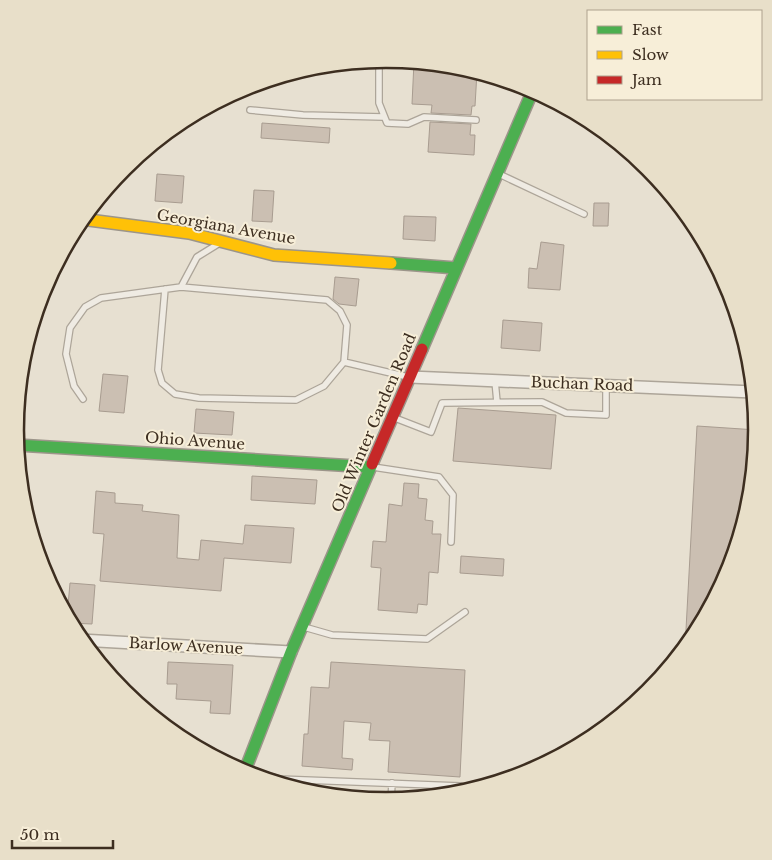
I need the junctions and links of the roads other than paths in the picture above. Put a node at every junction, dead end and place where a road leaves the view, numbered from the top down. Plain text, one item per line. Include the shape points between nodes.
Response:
1 (379, 68) edge
2 (530, 97) edge
3 (250, 110) dead end
4 (383, 118) junction
5 (476, 120) dead end
6 (497, 173) junction
7 (584, 214) dead end
8 (90, 221) edge
9 (222, 241) junction
10 (456, 268) junction
11 (181, 287) junction
12 (165, 289) junction
13 (344, 362) junction
14 (410, 377) junction
15 (495, 381) junction
16 (606, 385) junction
17 (746, 392) edge
18 (83, 398) dead end
19 (497, 402) junction
20 (393, 417) junction
21 (25, 446) edge
22 (371, 467) junction
23 (451, 542) dead end
24 (464, 612) dead end
25 (302, 626) junction
26 (92, 641) edge
27 (291, 652) junction
28 (244, 763) edge
29 (289, 779) edge
30 (294, 779) joint
31 (392, 783) junction
32 (453, 786) edge
33 (391, 792) edge

1 - 4 lane via 379,103
2 - 6 main road, Old Winter Garden Road
3 - 4 lane
4 - 5 lane via 387,123 408,124 424,117
6 - 7 lane
6 - 10 main road, Old Winter Garden Road
8 - 9 main road, Georgiana Avenue via 189,233
9 - 10 main road, Georgiana Avenue via 274,254
9 - 11 lane via 198,257
10 - 14 main road, Old Winter Garden Road
11 - 12 lane
11 - 13 lane via 327,300 340,312 347,325
12 - 13 lane via 158,370 162,383 175,394 199,398 296,400 324,386
12 - 18 lane via 101,298 84,307 70,328 66,354 74,386
13 - 14 lane
14 - 15 street, Buchan Road
14 - 20 main road, Old Winter Garden Road
15 - 16 street, Buchan Road
15 - 19 lane
16 - 17 street, Buchan Road
16 - 19 lane via 606,415 566,413 542,402
19 - 20 lane via 442,403 432,432
20 - 22 main road, Old Winter Garden Road
21 - 22 main road, Ohio Avenue
22 - 23 lane via 439,477 453,495
22 - 25 main road, Old Winter Garden Road
24 - 25 lane via 427,639 332,635
25 - 27 main road, Old Winter Garden Road
26 - 27 street, Barlow Avenue
27 - 28 main road, Old Winter Garden Road
29 - 30 lane
30 - 31 lane
31 - 32 lane
31 - 33 lane

